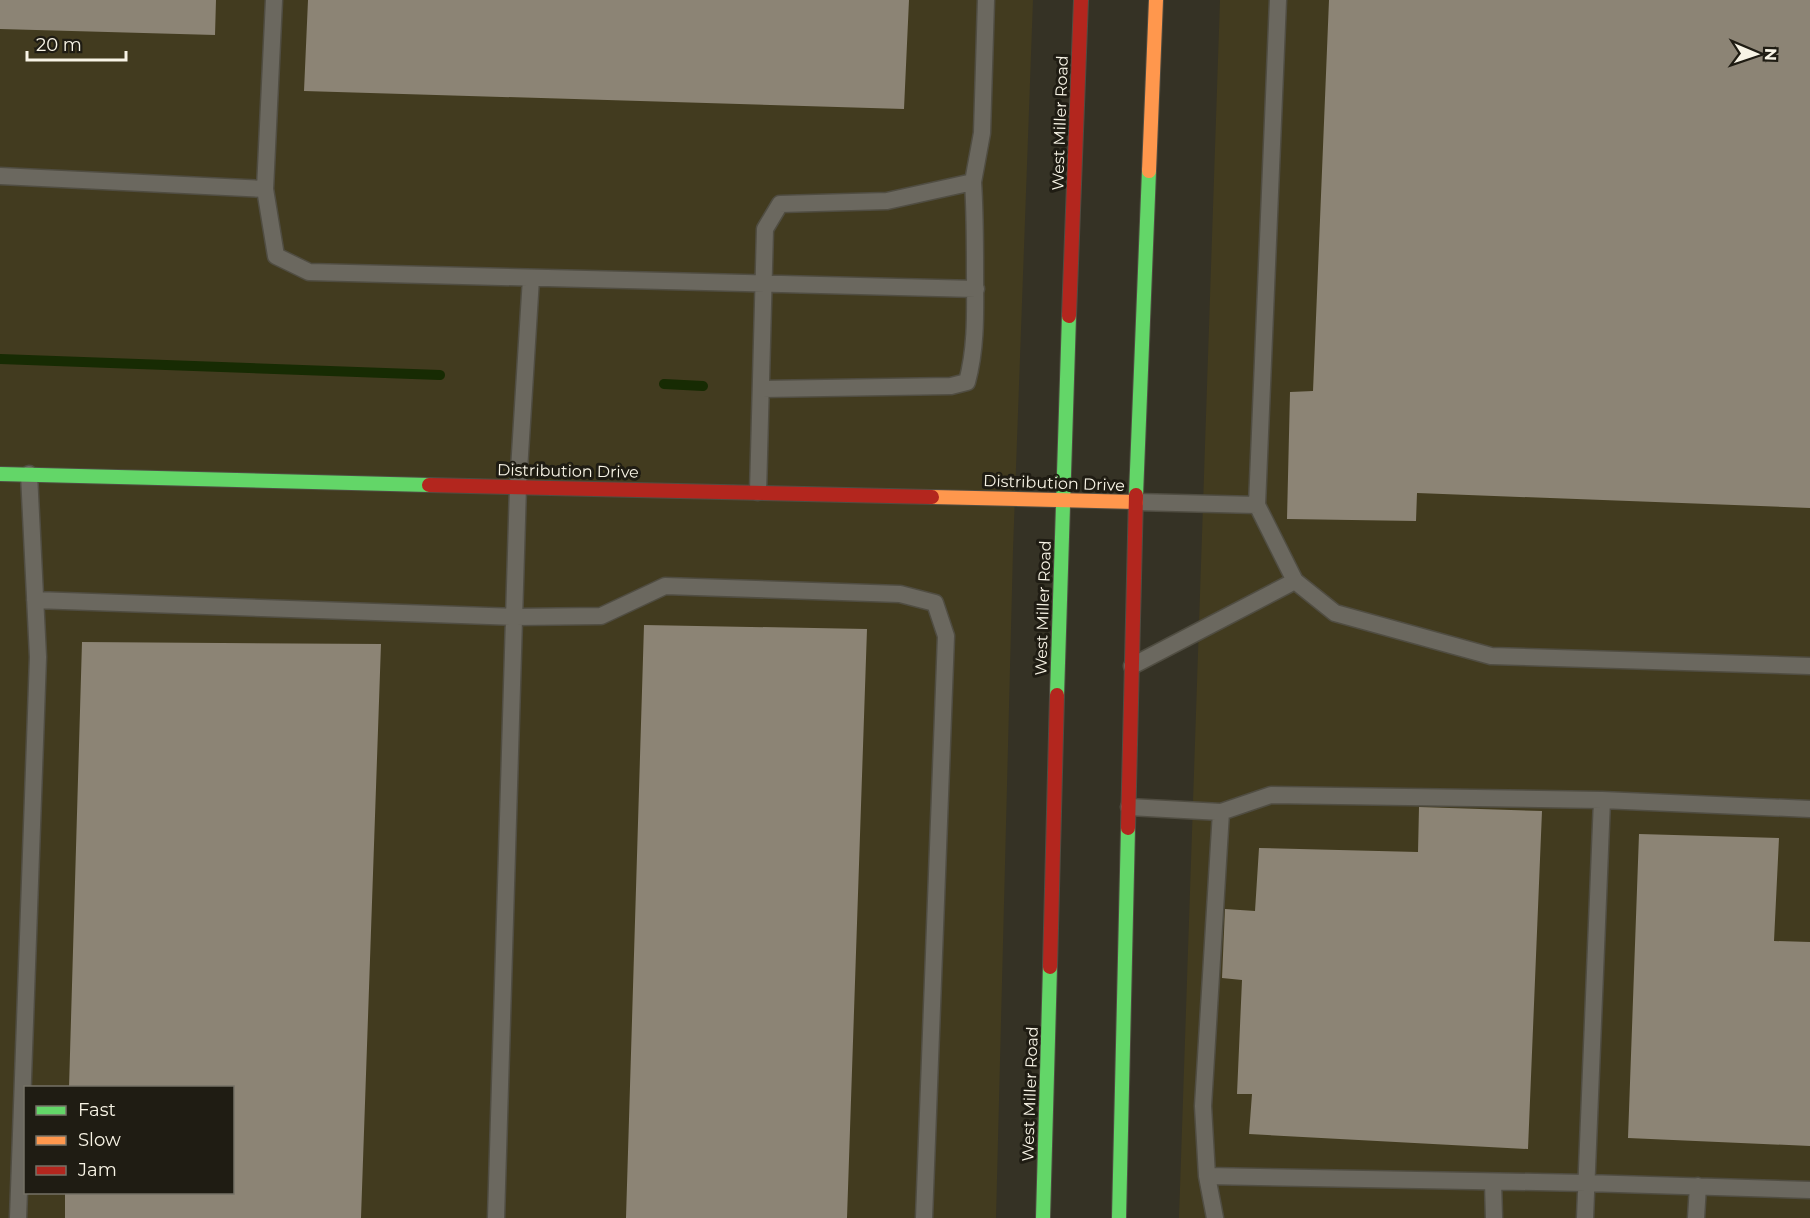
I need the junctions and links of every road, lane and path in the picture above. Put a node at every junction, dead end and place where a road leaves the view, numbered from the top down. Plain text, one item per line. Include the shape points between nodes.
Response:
1 (274, 0) edge
2 (986, 0) edge
3 (1081, 0) edge
4 (1156, 0) edge
5 (1278, 0) edge
6 (0, 176) edge
7 (973, 182) junction
8 (265, 189) junction
9 (531, 278) junction
10 (764, 285) junction
11 (976, 290) junction
12 (761, 389) junction
13 (0, 474) edge
14 (29, 474) junction
15 (518, 486) junction
16 (758, 492) junction
17 (1062, 499) junction
18 (1136, 502) junction
19 (1257, 505) junction
20 (1295, 581) junction
21 (35, 600) junction
22 (515, 617) junction
23 (1132, 666) junction
24 (1810, 666) edge
25 (1602, 800) junction
26 (1129, 807) junction
27 (1810, 809) edge
28 (1221, 812) junction
29 (1207, 1176) junction
30 (1493, 1182) junction
31 (1586, 1183) junction
32 (1698, 1186) junction
33 (1810, 1190) edge
34 (18, 1218) edge
35 (496, 1218) edge
36 (924, 1218) edge
37 (1043, 1218) edge
38 (1119, 1218) edge
39 (1215, 1218) edge
40 (1494, 1218) edge
41 (1585, 1218) edge
42 (1696, 1218) edge

1 - 8 lane
2 - 7 lane via 982,133
3 - 17 main road, West Miller Road
4 - 18 main road
5 - 19 lane
6 - 8 lane
7 - 10 lane via 887,201 780,204 765,229
7 - 11 lane
8 - 9 lane via 276,256 309,272
9 - 10 lane
9 - 15 lane
10 - 11 lane
10 - 12 lane
11 - 12 lane via 973,363 968,382 951,386
12 - 16 lane
13 - 14 main road, Distribution Drive
14 - 15 main road, Distribution Drive
14 - 21 lane
15 - 16 main road, Distribution Drive
15 - 22 lane
16 - 17 main road, Distribution Drive
17 - 18 main road, Distribution Drive
17 - 37 main road, West Miller Road
18 - 19 lane
18 - 23 main road
19 - 20 lane
20 - 23 lane
20 - 24 lane via 1335,613 1491,656
21 - 22 lane
21 - 34 lane via 38,657
22 - 35 lane
22 - 36 lane via 601,616 665,586 900,594 935,603 946,636
23 - 26 main road
25 - 27 lane
25 - 28 lane via 1271,795
25 - 31 lane
26 - 28 lane
26 - 38 main road
28 - 29 lane via 1203,1106
29 - 30 lane
29 - 39 lane
30 - 31 lane
30 - 40 lane
31 - 32 lane
31 - 41 lane
32 - 33 lane
32 - 42 lane

